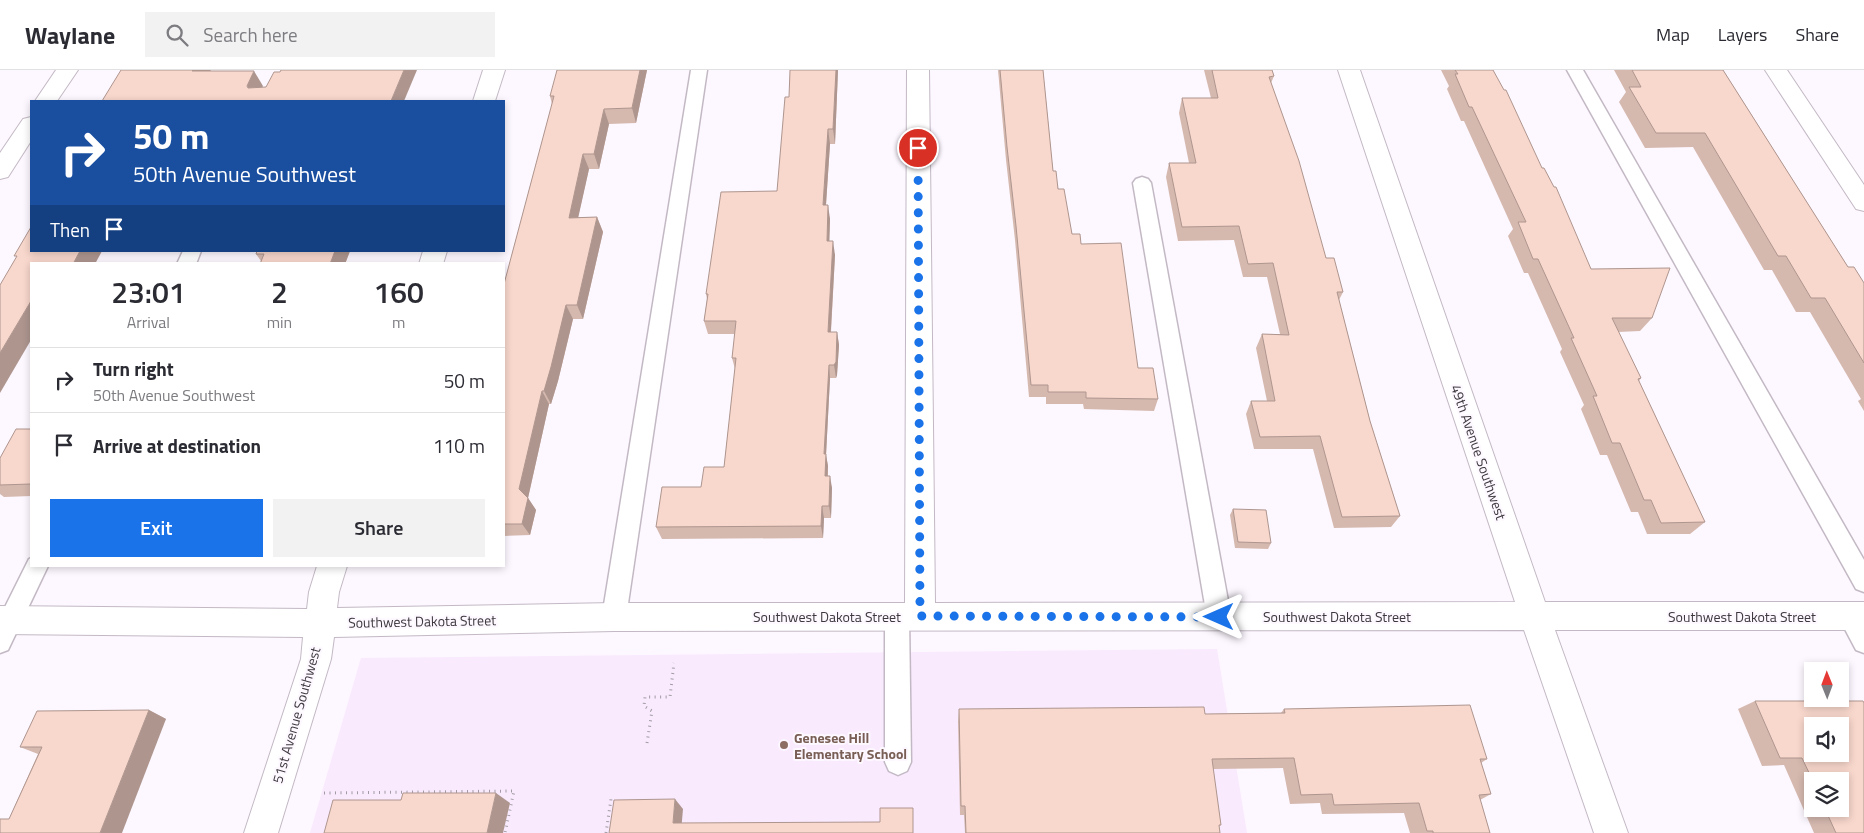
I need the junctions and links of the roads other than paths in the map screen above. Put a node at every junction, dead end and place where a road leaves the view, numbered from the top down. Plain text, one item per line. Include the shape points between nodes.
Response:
1 (67, 70) edge
2 (494, 70) edge
3 (699, 70) edge
4 (918, 70) edge
5 (1349, 70) edge
6 (1576, 70) edge
7 (1776, 70) edge
8 (47, 100) edge
9 (484, 100) edge
10 (30, 126) edge
11 (0, 171) edge
12 (1142, 183) dead end
13 (1864, 203) edge
14 (36, 567) edge
15 (332, 567) edge
16 (1864, 582) edge
17 (909, 616) junction
18 (1534, 616) junction
19 (1857, 616) edge
20 (614, 617) junction
21 (1219, 617) junction
22 (320, 623) junction
23 (4, 627) edge
24 (1864, 642) edge
25 (898, 762) dead end
26 (261, 833) edge
27 (1610, 833) edge

1 - 8 street
2 - 9 street
3 - 20 lane
4 - 17 street
5 - 18 street, 49th Avenue Southwest
6 - 16 lane
7 - 13 street
10 - 11 street
12 - 21 lane
14 - 23 lane
15 - 22 street, 51st Avenue Southwest
17 - 20 street, Southwest Dakota Street
17 - 21 street, Southwest Dakota Street
17 - 25 lane
18 - 19 street, Southwest Dakota Street
18 - 21 street, Southwest Dakota Street
18 - 27 street, 49th Avenue Southwest
19 - 24 lane
20 - 22 street, Southwest Dakota Street
22 - 23 street, Southwest Dakota Street
22 - 26 street, 51st Avenue Southwest via 316,658

